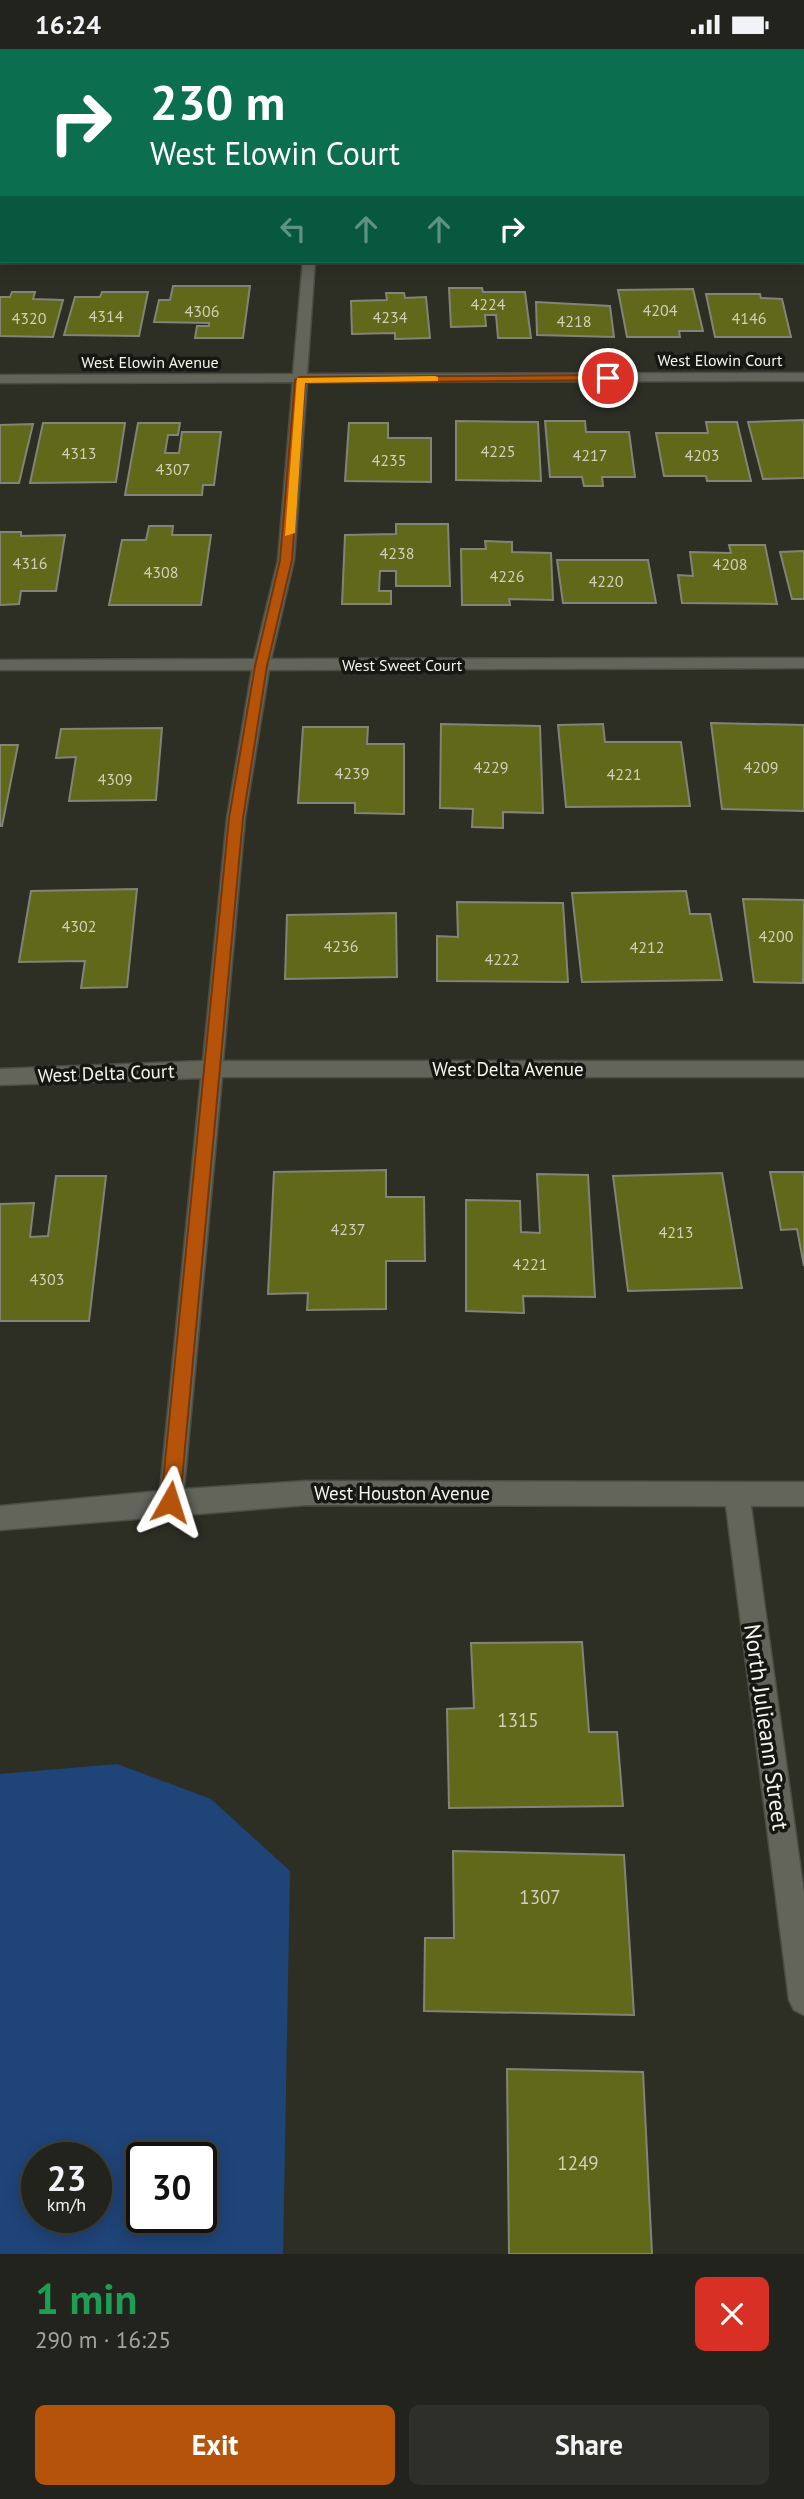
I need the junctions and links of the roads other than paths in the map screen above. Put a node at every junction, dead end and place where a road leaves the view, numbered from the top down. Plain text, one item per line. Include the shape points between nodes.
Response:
1 (309, 263) edge
2 (804, 377) edge
3 (0, 379) edge
4 (300, 380) junction
5 (804, 663) edge
6 (0, 665) edge
7 (261, 666) junction
8 (212, 1069) junction
9 (804, 1069) edge
10 (0, 1077) edge
11 (737, 1494) junction
12 (804, 1494) edge
13 (170, 1502) junction
14 (0, 1518) edge
15 (804, 2000) edge

1 - 4 street
2 - 4 street, West Elowin Court
3 - 4 street, West Elowin Avenue
4 - 7 street via 286,560
5 - 7 street, West Sweet Court
6 - 7 street, West Sweet Court
7 - 8 street via 236,818
8 - 9 street, West Delta Avenue
8 - 10 street, West Delta Court
8 - 13 street
11 - 12 street, West Houston Avenue
11 - 13 street, West Houston Avenue via 307,1493
11 - 15 street, North Julieann Street
13 - 14 street, West Houston Avenue

